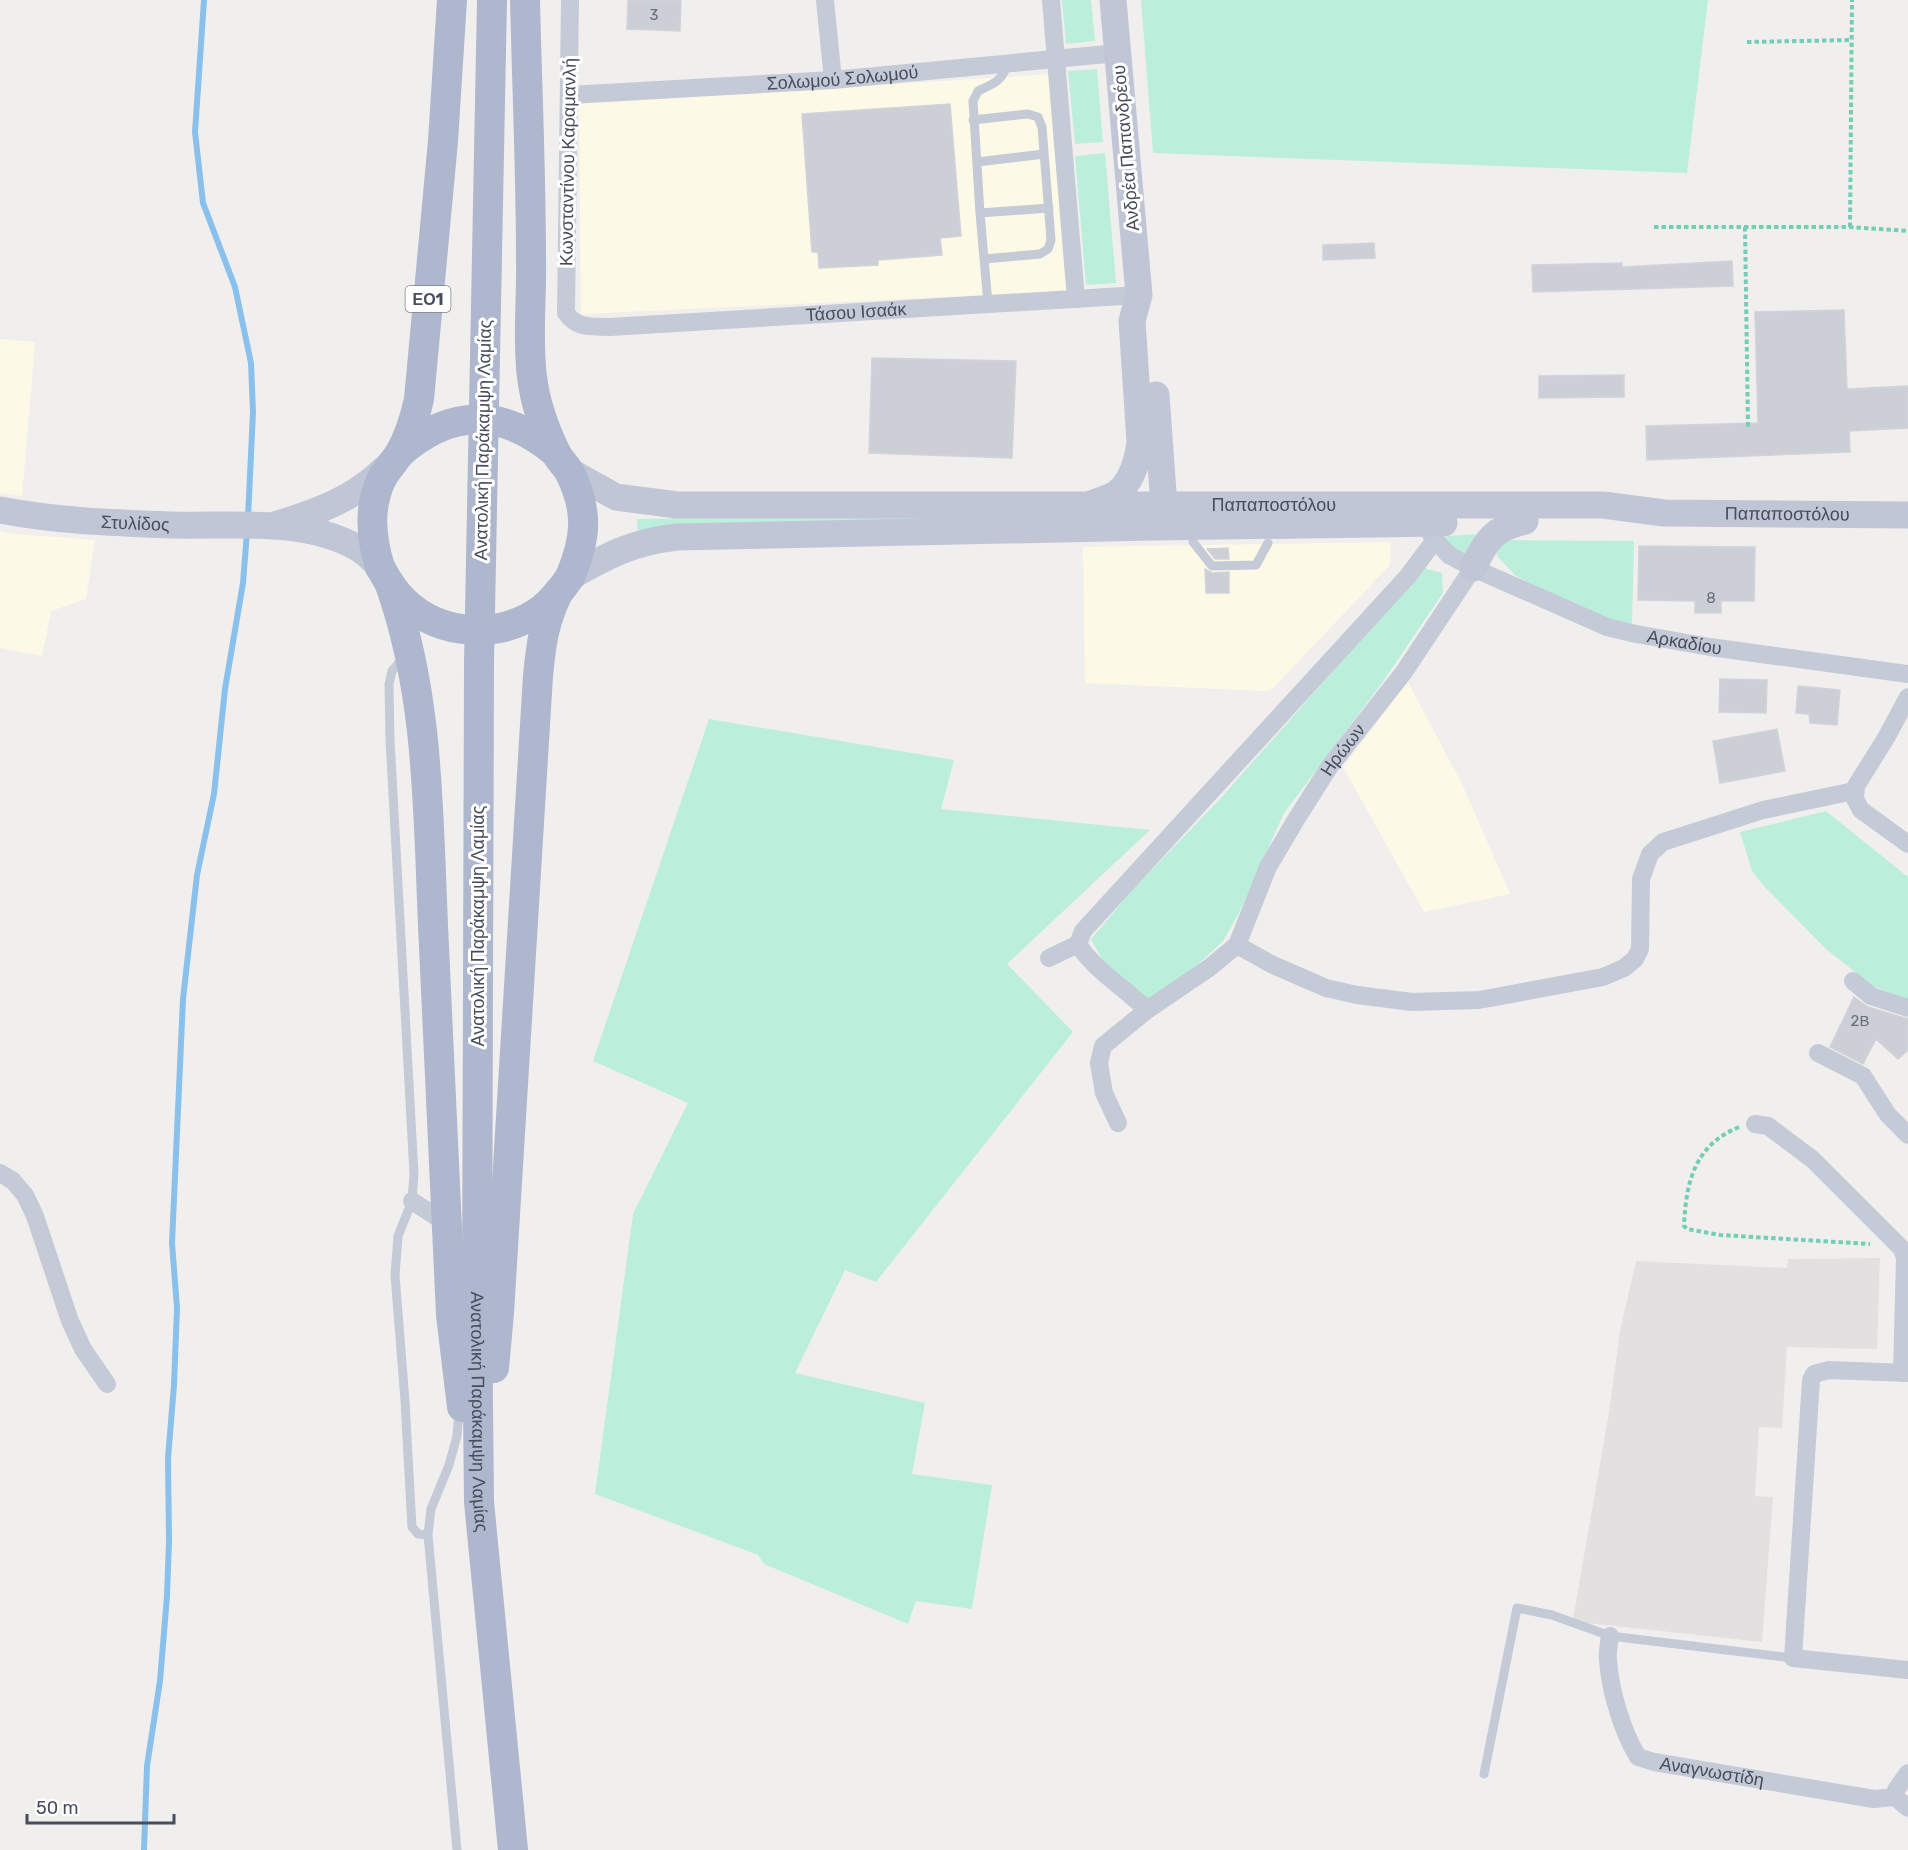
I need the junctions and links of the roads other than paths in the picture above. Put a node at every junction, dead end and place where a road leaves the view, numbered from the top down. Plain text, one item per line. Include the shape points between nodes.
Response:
1 (492, 0) edge
2 (525, 0) edge
3 (570, 0) edge
4 (825, 0) edge
5 (1051, 0) edge
6 (1113, 0) edge
7 (450, 9) edge
8 (1118, 53) junction
9 (1055, 60) junction
10 (1007, 64) junction
11 (833, 80) junction
12 (569, 95) junction
13 (973, 120) junction
14 (1044, 154) junction
15 (977, 162) junction
16 (1049, 208) junction
17 (980, 213) junction
18 (984, 259) junction
19 (1138, 295) junction
20 (1076, 299) junction
21 (988, 304) junction
22 (572, 322) joint
23 (395, 458) junction
24 (562, 462) junction
25 (1089, 505) junction
26 (0, 510) edge
27 (1664, 513) junction
28 (1908, 515) edge
29 (1159, 516) junction
30 (1525, 521) junction
31 (1429, 523) junction
32 (271, 526) junction
33 (1193, 542) dead end
34 (1268, 543) dead end
35 (1473, 568) junction
36 (385, 576) junction
37 (564, 585) junction
38 (409, 652) junction
39 (1908, 674) edge
40 (1908, 697) edge
41 (1854, 791) junction
42 (1908, 844) edge
43 (1078, 944) junction
44 (1237, 945) junction
45 (1049, 958) dead end
46 (1853, 981) dead end
47 (1908, 1008) edge
48 (1147, 1010) junction
49 (1818, 1053) dead end
50 (1118, 1123) dead end
51 (1755, 1124) road end
52 (1908, 1135) edge
53 (0, 1173) edge
54 (412, 1202) junction
55 (446, 1223) junction
56 (1905, 1373) edge
57 (107, 1384) dead end
58 (460, 1397) junction
59 (479, 1502) junction
60 (428, 1534) junction
61 (1610, 1636) junction
62 (1793, 1658) junction
63 (1908, 1670) edge
64 (1908, 1773) edge
65 (1484, 1774) dead end
66 (1902, 1803) edge
67 (457, 1850) edge
68 (513, 1850) edge

1 - 59 main road, Ανατολική Παράκαμψη Λαμίας via 479,663
2 - 24 main road, ΕΟ1 via 532,376 537,402
3 - 12 street, Κωνσταντίνου Καραμανλή
4 - 11 street
5 - 9 street
6 - 8 main road, Ανδρέα Παπανδρέου
7 - 23 main road, ΕΟ1 via 443,141 418,399 413,422
8 - 9 street, Σολωμού Σολωμού
8 - 19 main road, Ανδρέα Παπανδρέου
9 - 10 street, Σολωμού Σολωμού
9 - 20 street
10 - 11 street, Σολωμού Σολωμού
10 - 13 lane via 1004,75 978,91 973,101
11 - 12 street, Σολωμού Σολωμού
12 - 22 street, Κωνσταντίνου Καραμανλή via 566,313
13 - 14 lane via 1028,114 1038,117
13 - 15 lane
14 - 15 lane
14 - 16 lane
15 - 17 lane
16 - 17 lane
16 - 18 lane via 1048,249 1040,254
17 - 18 lane
18 - 21 lane
19 - 20 street, Τάσου Ισαάκ
19 - 25 main road, Ανδρέα Παπανδρέου via 1132,321 1140,425 1138,458 1126,484 1116,494
19 - 29 main road, Ανδρέα Παπανδρέου via 1151,318
20 - 21 street, Τάσου Ισαάκ
21 - 22 street, Τάσου Ισαάκ via 610,327
23 - 24 main road, ΕΟ1, bridge via 418,437 440,426 481,420 514,425 536,437
23 - 32 main road, Στυλίδος / ΕΟ1 via 364,486 307,514
23 - 36 main road, ΕΟ1 via 381,481 371,524
24 - 25 main road, Παπαποστόλου via 616,497 677,506
24 - 37 main road, ΕΟ1 via 580,496 584,524 580,551
25 - 29 main road, Παπαποστόλου
26 - 32 main road, Στυλίδος / ΕΟ1 via 119,523
27 - 28 main road, Παπαποστόλου
27 - 30 main road, Παπαποστόλου via 1602,520
27 - 31 main road, Παπαποστόλου via 1603,505
29 - 31 main road, Παπαποστόλου
29 - 37 main road, Παπαποστόλου via 1001,530 650,540 618,551
30 - 31 main road, Παπαποστόλου
30 - 35 main road via 1496,532 1484,545
31 - 35 street, Αρκαδίου via 1449,555
31 - 43 street via 1401,585 1125,883 1083,931
32 - 36 main road, Στυλίδος / ΕΟ1 via 339,539 357,547
33 - 34 lane via 1212,566 1256,566
35 - 39 street, Αρκαδίου via 1607,627 1710,647
35 - 44 street, Ηρώων via 1404,672 1330,766 1297,818 1268,867
36 - 37 main road, ΕΟ1, bridge via 405,602 431,619 462,629 505,627 525,620 543,608
36 - 38 main road via 399,610
37 - 59 main road via 542,636 538,676 500,1313
38 - 54 lane via 392,671 389,684 414,1174
38 - 55 main road via 425,751
40 - 41 street
41 - 42 street via 1862,810
41 - 44 street via 1763,810 1663,842 1650,854 1641,879 1640,949 1624,968 1603,977 1479,1000 1412,1002 1326,988
43 - 45 street
43 - 48 street via 1085,956
44 - 48 street
46 - 47 street via 1871,996
48 - 50 street via 1103,1046 1099,1063 1104,1093
49 - 52 street via 1863,1076 1888,1115
51 - 56 street via 1768,1126 1812,1159 1902,1249
53 - 57 street via 25,1195 70,1321
54 - 55 street
54 - 60 lane via 398,1236 394,1275 411,1527 418,1534
55 - 58 main road via 450,1315
56 - 62 street via 1829,1370 1814,1374 1811,1380
58 - 59 main road
58 - 60 lane via 457,1436 431,1509
59 - 68 main road, Ανατολική Παράκαμψη Λαμίας
60 - 67 lane
61 - 62 lane
61 - 65 lane via 1552,1615 1517,1608
61 - 66 street, Αναγνωστίδη via 1608,1659 1613,1691 1630,1745 1638,1757
62 - 63 street
64 - 66 street via 1896,1790

